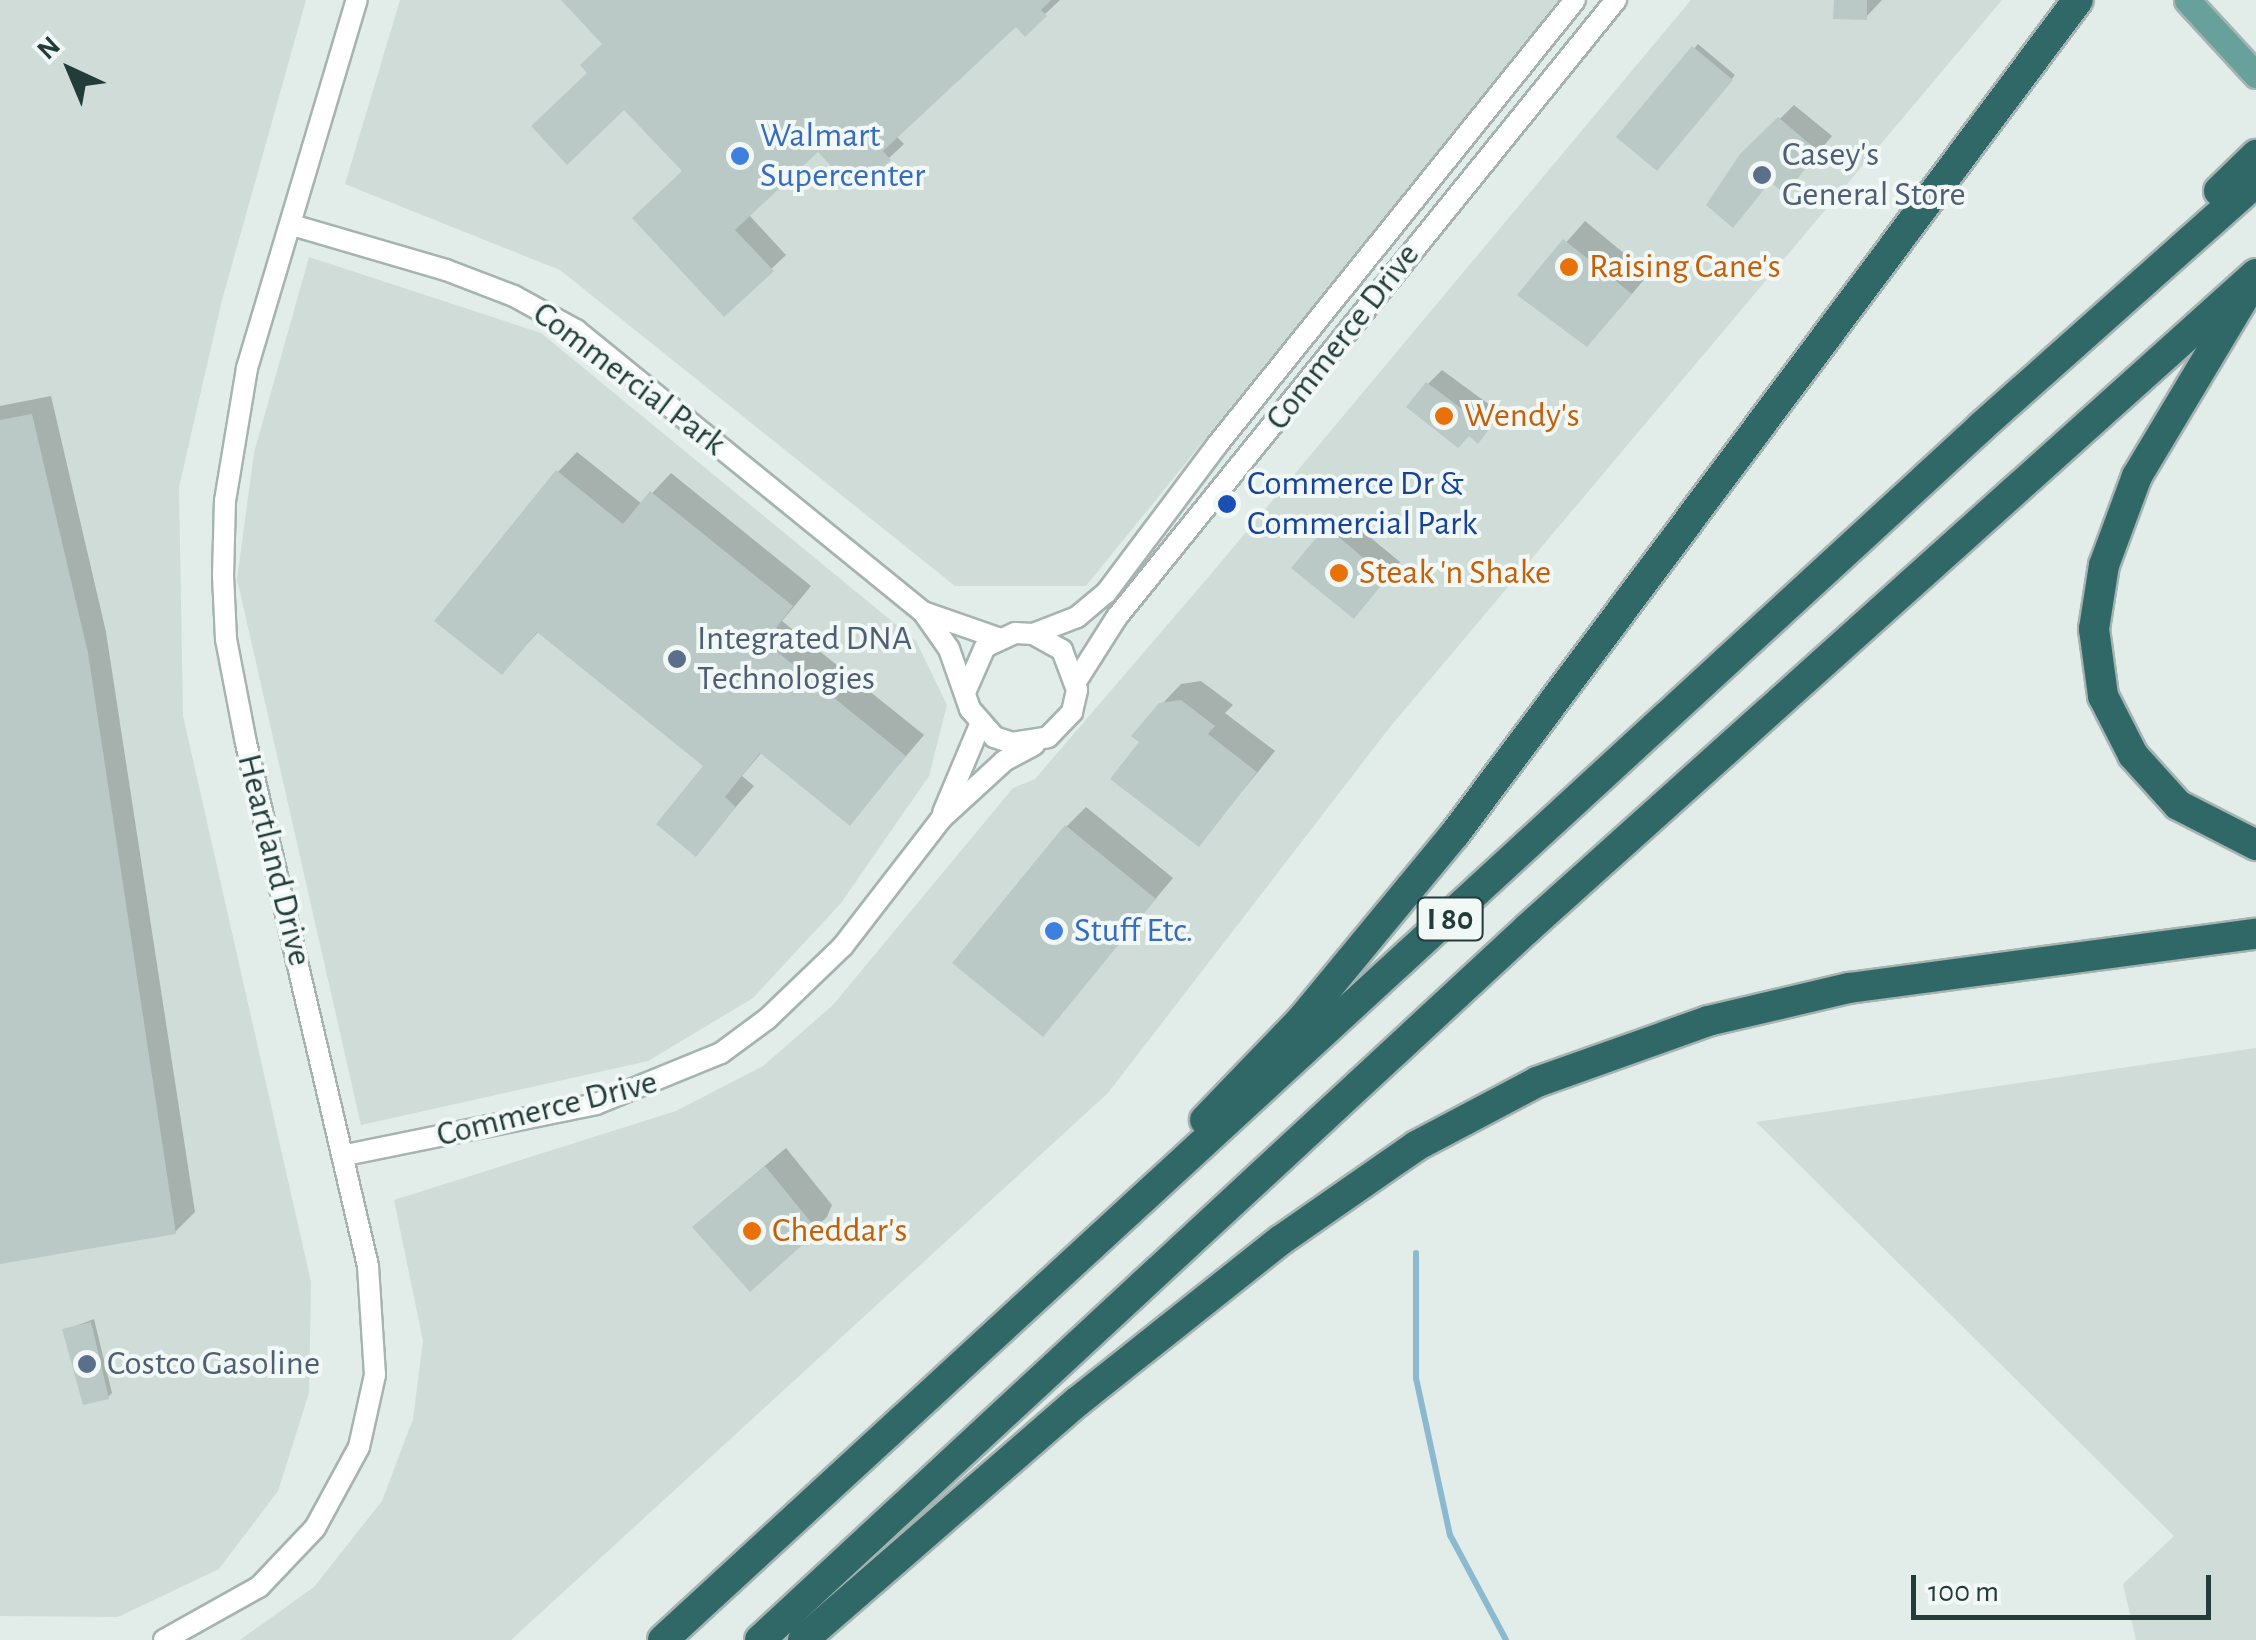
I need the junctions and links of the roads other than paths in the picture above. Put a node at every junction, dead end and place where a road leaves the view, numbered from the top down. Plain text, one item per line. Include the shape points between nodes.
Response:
1 (358, 0) edge
2 (1576, 0) edge
3 (1616, 0) edge
4 (2078, 0) edge
5 (2187, 0) edge
6 (2256, 75) edge
7 (2256, 154) edge
8 (2240, 188) edge
9 (292, 225) junction
10 (2256, 276) edge
11 (923, 612) junction
12 (1033, 634) junction
13 (998, 638) junction
14 (1077, 680) junction
15 (966, 690) junction
16 (980, 725) junction
17 (1048, 737) junction
18 (941, 819) junction
19 (2256, 846) edge
20 (2256, 934) edge
21 (346, 1156) junction
22 (1025, 1310) junction
23 (164, 1640) edge
24 (663, 1640) edge
25 (760, 1640) edge
26 (803, 1640) edge

1 - 9 street, Heartland Drive
2 - 12 street, Commerce Drive via 1106,593 1077,617
3 - 14 street, Commerce Drive via 1117,617
4 - 22 highway via 1370,942
5 - 6 main road
7 - 8 highway
8 - 22 highway, I 80
9 - 11 street, Commercial Park via 446,270 546,312
9 - 21 street, Heartland Drive via 248,368 225,501 222,576 226,639 246,743
10 - 19 highway via 2137,476 2104,565 2094,629 2103,696 2133,756 2178,806
10 - 25 highway, I 80 via 1527,929
11 - 13 street
11 - 15 street
12 - 13 street
12 - 14 street via 1062,650
13 - 15 street via 974,660
14 - 17 street via 1072,712
15 - 16 street
16 - 17 street via 1012,743
16 - 18 street
17 - 18 street via 1004,761
18 - 21 street, Commerce Drive via 843,946 722,1053 596,1104
20 - 26 highway via 1849,988 1708,1021 1536,1082 1416,1146 1280,1240 1078,1402
21 - 23 street, Heartland Drive via 376,1329 376,1375 359,1447 342,1484 289,1559 226,1610
22 - 24 highway, I 80

